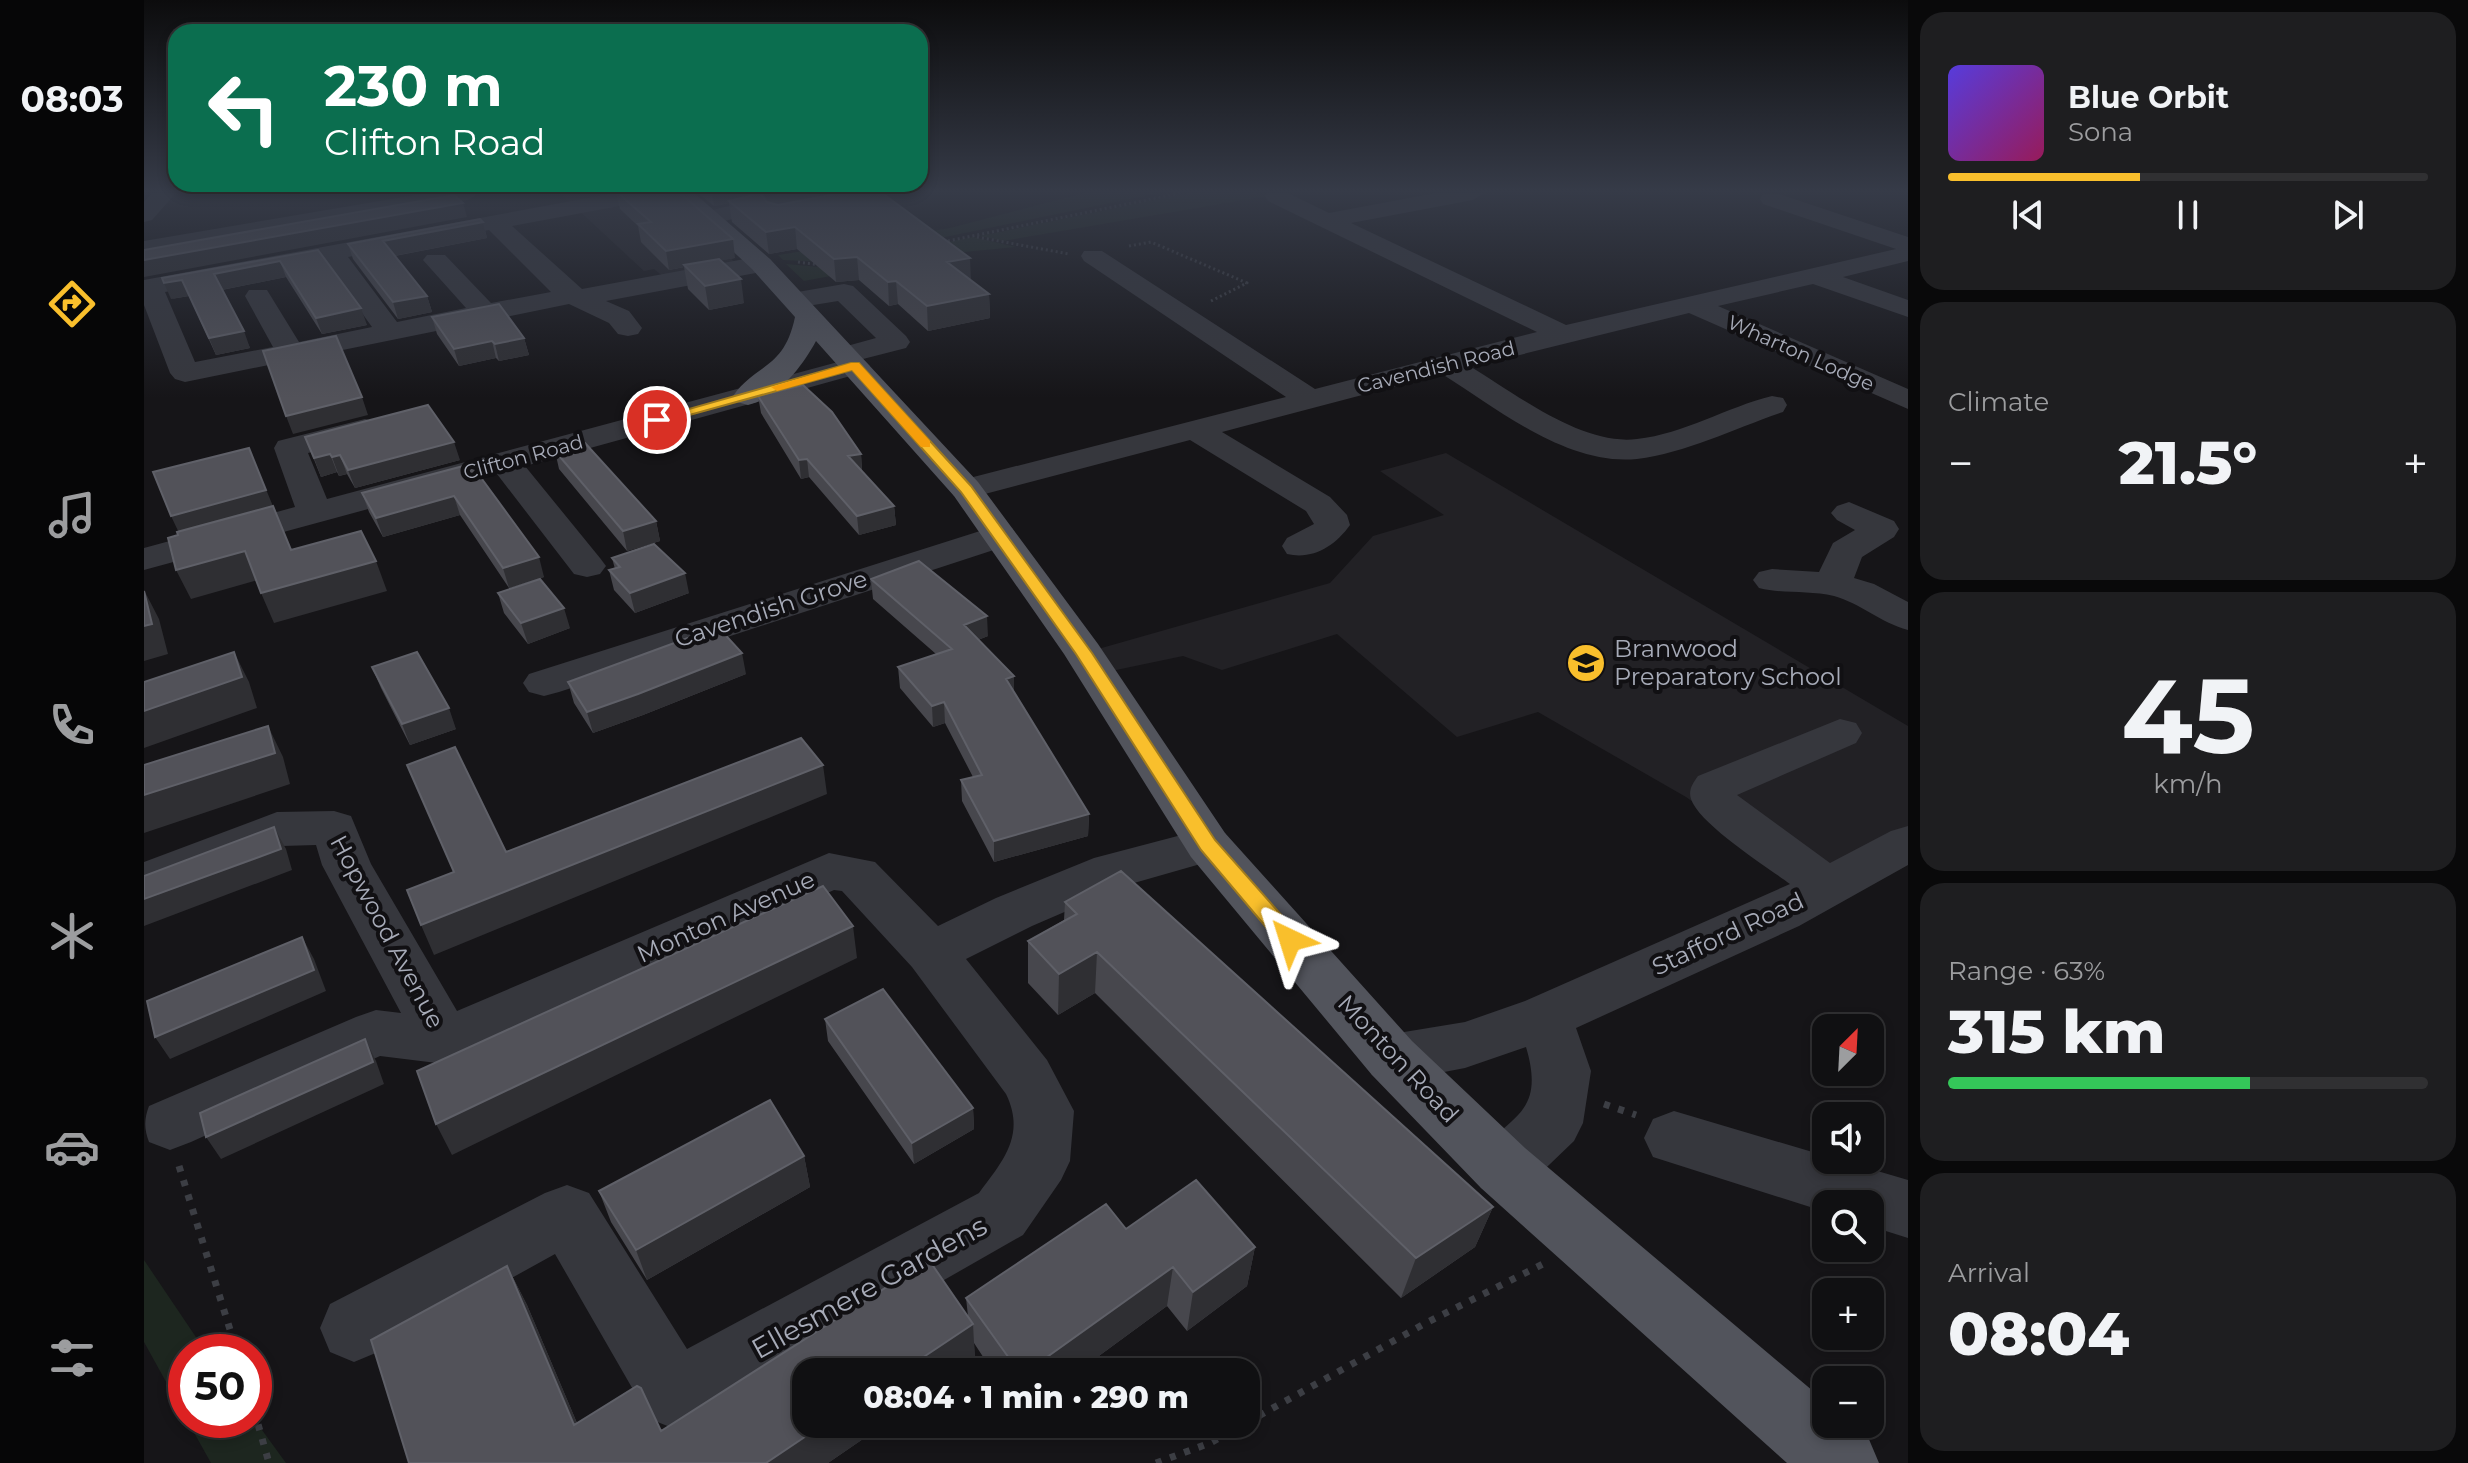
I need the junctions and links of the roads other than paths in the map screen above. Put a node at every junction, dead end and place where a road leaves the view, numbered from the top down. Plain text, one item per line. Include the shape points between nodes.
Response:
1 (162, 261) edge
2 (195, 261) edge
3 (284, 261) edge
4 (337, 261) edge
5 (430, 261) edge
6 (437, 261) edge
7 (536, 261) edge
8 (716, 261) edge
9 (774, 261) edge
10 (1109, 261) edge
11 (1409, 261) edge
12 (1880, 261) edge
13 (406, 266) edge
14 (377, 272) edge
15 (204, 277) junction
16 (1819, 277) junction
17 (348, 278) junction
18 (146, 279) edge
19 (318, 284) edge
20 (288, 290) edge
21 (810, 294) junction
22 (258, 296) junction
23 (576, 296) junction
24 (231, 301) edge
25 (1693, 305) junction
26 (1908, 309) edge
27 (189, 310) edge
28 (485, 313) junction
29 (161, 315) junction
30 (628, 328) dead end
31 (390, 332) junction
32 (1563, 334) junction
33 (290, 351) junction
34 (850, 361) junction
35 (1446, 364) junction
36 (185, 373) junction
37 (748, 396) junction
38 (1310, 399) junction
39 (1908, 400) edge
40 (178, 405) dead end
41 (1763, 413) dead end
42 (369, 428) edge
43 (1194, 429) junction
44 (505, 462) junction
45 (966, 489) junction
46 (315, 513) junction
47 (1849, 513) dead end
48 (999, 536) junction
49 (1300, 546) dead end
50 (144, 559) edge
51 (587, 566) dead end
52 (1772, 580) dead end
53 (1833, 584) junction
54 (1908, 618) edge
55 (544, 683) dead end
56 (1840, 733) dead end
57 (1908, 843) edge
58 (1208, 845) junction
59 (144, 882) edge
60 (1827, 886) junction
61 (931, 953) junction
62 (1545, 1017) junction
63 (445, 1041) junction
64 (1392, 1058) junction
65 (170, 1124) road end
66 (1674, 1138) road end
67 (1503, 1168) junction
68 (1908, 1209) edge
69 (354, 1328) dead end
70 (1842, 1463) edge

1 - 18 street
2 - 15 street
3 - 15 street
4 - 17 street
5 - 13 street
6 - 28 street
7 - 23 street
8 - 23 street
9 - 21 main road, Monton Road
10 - 38 street
11 - 32 street
12 - 16 street, Cavendish Road
14 - 17 street
15 - 18 street
16 - 25 street, Cavendish Road
16 - 26 street
17 - 19 street
17 - 31 street
18 - 29 street
20 - 22 street
21 - 34 main road, Monton Road
21 - 37 main road via 807,334 796,354
22 - 24 street
22 - 33 street
23 - 28 street
23 - 30 street via 619,317
25 - 32 street, Cavendish Road
25 - 39 street, Wharton Lodge
27 - 29 street
28 - 31 street
29 - 36 street
31 - 33 street
32 - 35 street, Cavendish Road
33 - 36 street
34 - 37 street, Clifton Road
34 - 45 main road, Monton Road
35 - 38 street, Cavendish Road
35 - 41 street via 1579,441 1604,449 1639,449
36 - 40 street
37 - 44 street, Clifton Road
38 - 43 street, Cavendish Road
42 - 46 street via 290,448
43 - 45 street, Cavendish Road
43 - 49 street via 1329,515 1332,525 1325,534
44 - 46 street, Clifton Road
44 - 51 street
45 - 48 main road, Monton Road
46 - 50 street, Clifton Road
47 - 53 street via 1881,529 1846,551
48 - 55 street, Cavendish Grove
48 - 58 main road, Monton Road via 1084,653
52 - 53 street
53 - 54 street
56 - 60 street via 1714,787 1712,794 1725,811
57 - 60 street, Stafford Road
58 - 61 street via 1112,871
58 - 64 main road, Monton Road
59 - 63 street, Hopwood Avenue via 277,829 334,828 347,865
60 - 62 street, Stafford Road via 1781,912
61 - 63 street, Monton Avenue via 857,875 829,871
61 - 69 street, Ellesmere Gardens via 1027,1077 1044,1111 1039,1161 1001,1214 675,1394 567,1214
62 - 64 street, Stafford Road via 1465,1045
62 - 67 street via 1562,1071 1553,1123
63 - 65 street via 376,1033
64 - 67 main road, Monton Road
66 - 68 street
67 - 70 main road, Monton Road

